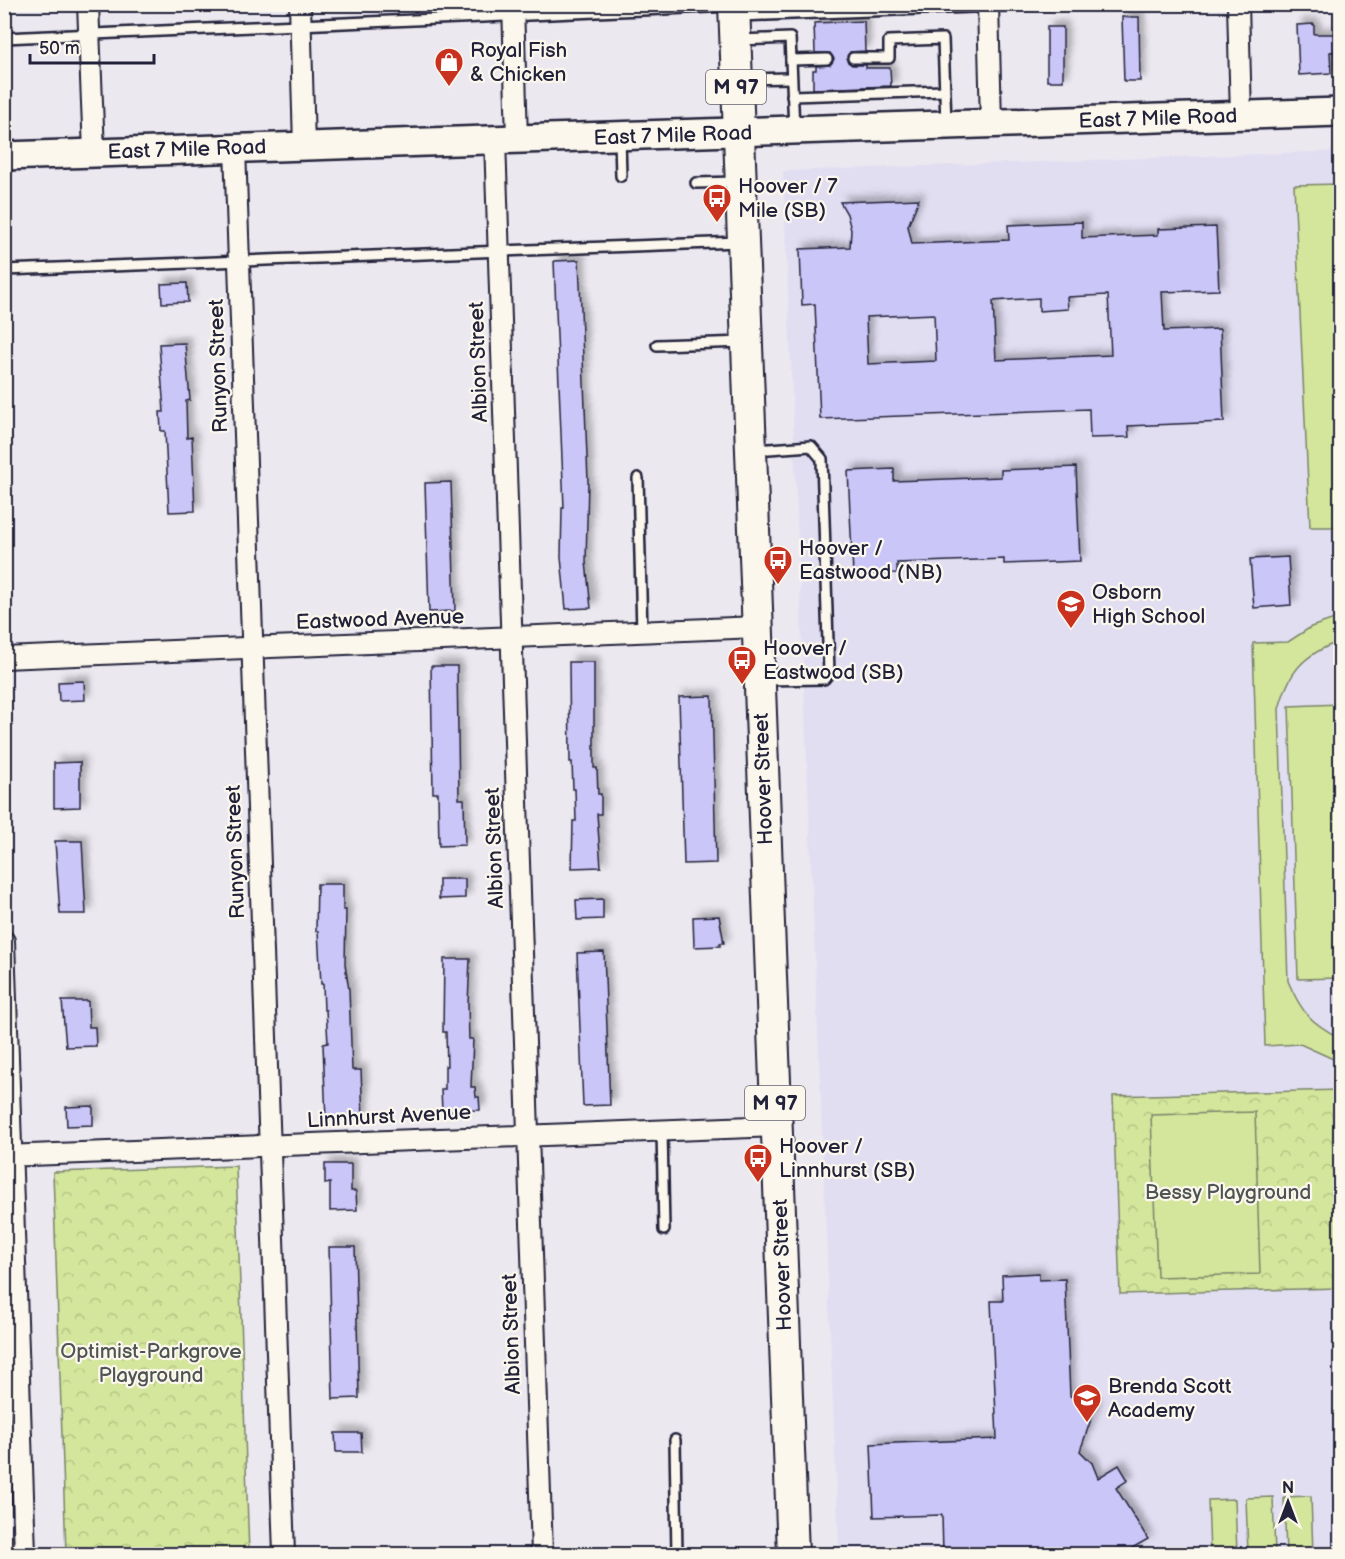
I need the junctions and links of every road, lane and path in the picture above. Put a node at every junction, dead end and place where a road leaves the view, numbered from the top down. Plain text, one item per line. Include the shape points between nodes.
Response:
1 (88, 4) edge
2 (300, 4) edge
3 (1049, 4) edge
4 (1238, 4) edge
5 (988, 6) edge
6 (513, 11) edge
7 (734, 17) edge
8 (301, 26) junction
9 (89, 34) junction
10 (4, 38) edge
11 (853, 58) dead end
12 (791, 60) junction
13 (818, 70) dead end
14 (791, 78) junction
15 (736, 80) junction
16 (944, 91) junction
17 (792, 96) junction
18 (1341, 112) edge
19 (1241, 116) junction
20 (991, 123) junction
21 (946, 125) junction
22 (794, 131) junction
23 (737, 133) junction
24 (620, 136) junction
25 (506, 140) junction
26 (304, 146) junction
27 (235, 148) junction
28 (94, 152) junction
29 (4, 156) edge
30 (621, 176) dead end
31 (739, 182) junction
32 (696, 183) dead end
33 (742, 242) junction
34 (498, 250) junction
35 (239, 262) junction
36 (4, 270) edge
37 (746, 342) junction
38 (657, 345) dead end
39 (750, 450) junction
40 (638, 478) dead end
41 (758, 627) junction
42 (642, 632) junction
43 (511, 638) junction
44 (252, 648) junction
45 (4, 658) edge
46 (760, 680) junction
47 (4, 941) edge
48 (776, 1126) junction
49 (662, 1130) junction
50 (528, 1134) junction
51 (270, 1146) junction
52 (8, 1155) edge
53 (664, 1230) dead end
54 (675, 1440) dead end
55 (26, 1554) edge
56 (284, 1554) edge
57 (542, 1554) edge
58 (677, 1554) edge
59 (793, 1554) edge

1 - 9 street
2 - 8 street
3 - 5 lane
4 - 19 street
5 - 7 lane
5 - 20 street
6 - 7 lane
6 - 8 lane
6 - 25 street, Albion Street
7 - 12 lane via 790,38
7 - 15 main road, Hoover Street / M 97
8 - 9 lane
8 - 26 street
9 - 10 lane
9 - 28 street
11 - 16 lane via 882,63 890,58 889,41 943,39
12 - 13 lane via 822,59
12 - 14 lane
14 - 15 lane
14 - 17 lane
15 - 23 main road, Hoover Street / M 97
16 - 17 lane
16 - 21 lane
17 - 22 lane
18 - 19 street, East 7 Mile Road
19 - 20 street, East 7 Mile Road
20 - 21 street, East 7 Mile Road
21 - 22 street, East 7 Mile Road
22 - 23 street, East 7 Mile Road
23 - 24 street, East 7 Mile Road
23 - 31 main road, Hoover Street / M 97
24 - 25 street, East 7 Mile Road
24 - 30 lane
25 - 26 street, East 7 Mile Road
25 - 34 street, Albion Street
26 - 27 street, East 7 Mile Road
27 - 28 street, East 7 Mile Road
27 - 35 street, Runyon Street
28 - 29 street, East 7 Mile Road
31 - 32 lane
31 - 33 main road, Hoover Street / M 97
33 - 34 lane
33 - 37 main road, Hoover Street / M 97
34 - 35 lane
34 - 43 street, Albion Street
35 - 36 lane
35 - 44 street, Runyon Street
37 - 38 lane
37 - 39 main road, Hoover Street / M 97
39 - 41 main road, Hoover Street / M 97
39 - 46 lane via 811,446 822,459 829,673 824,679
40 - 42 lane
41 - 42 street, Eastwood Avenue
41 - 46 main road, Hoover Street / M 97
42 - 43 street, Eastwood Avenue
43 - 44 street, Eastwood Avenue
43 - 50 street, Albion Street
44 - 45 street, Eastwood Avenue
44 - 51 street, Runyon Street
46 - 48 main road, Hoover Street / M 97
47 - 52 street
48 - 49 street, Linnhurst Avenue
48 - 59 main road, Hoover Street / M 97
49 - 50 street, Linnhurst Avenue
49 - 53 lane
50 - 51 street, Linnhurst Avenue
50 - 57 street, Albion Street
51 - 52 street, Linnhurst Avenue
51 - 56 street, Runyon Street
52 - 55 street
54 - 58 lane

